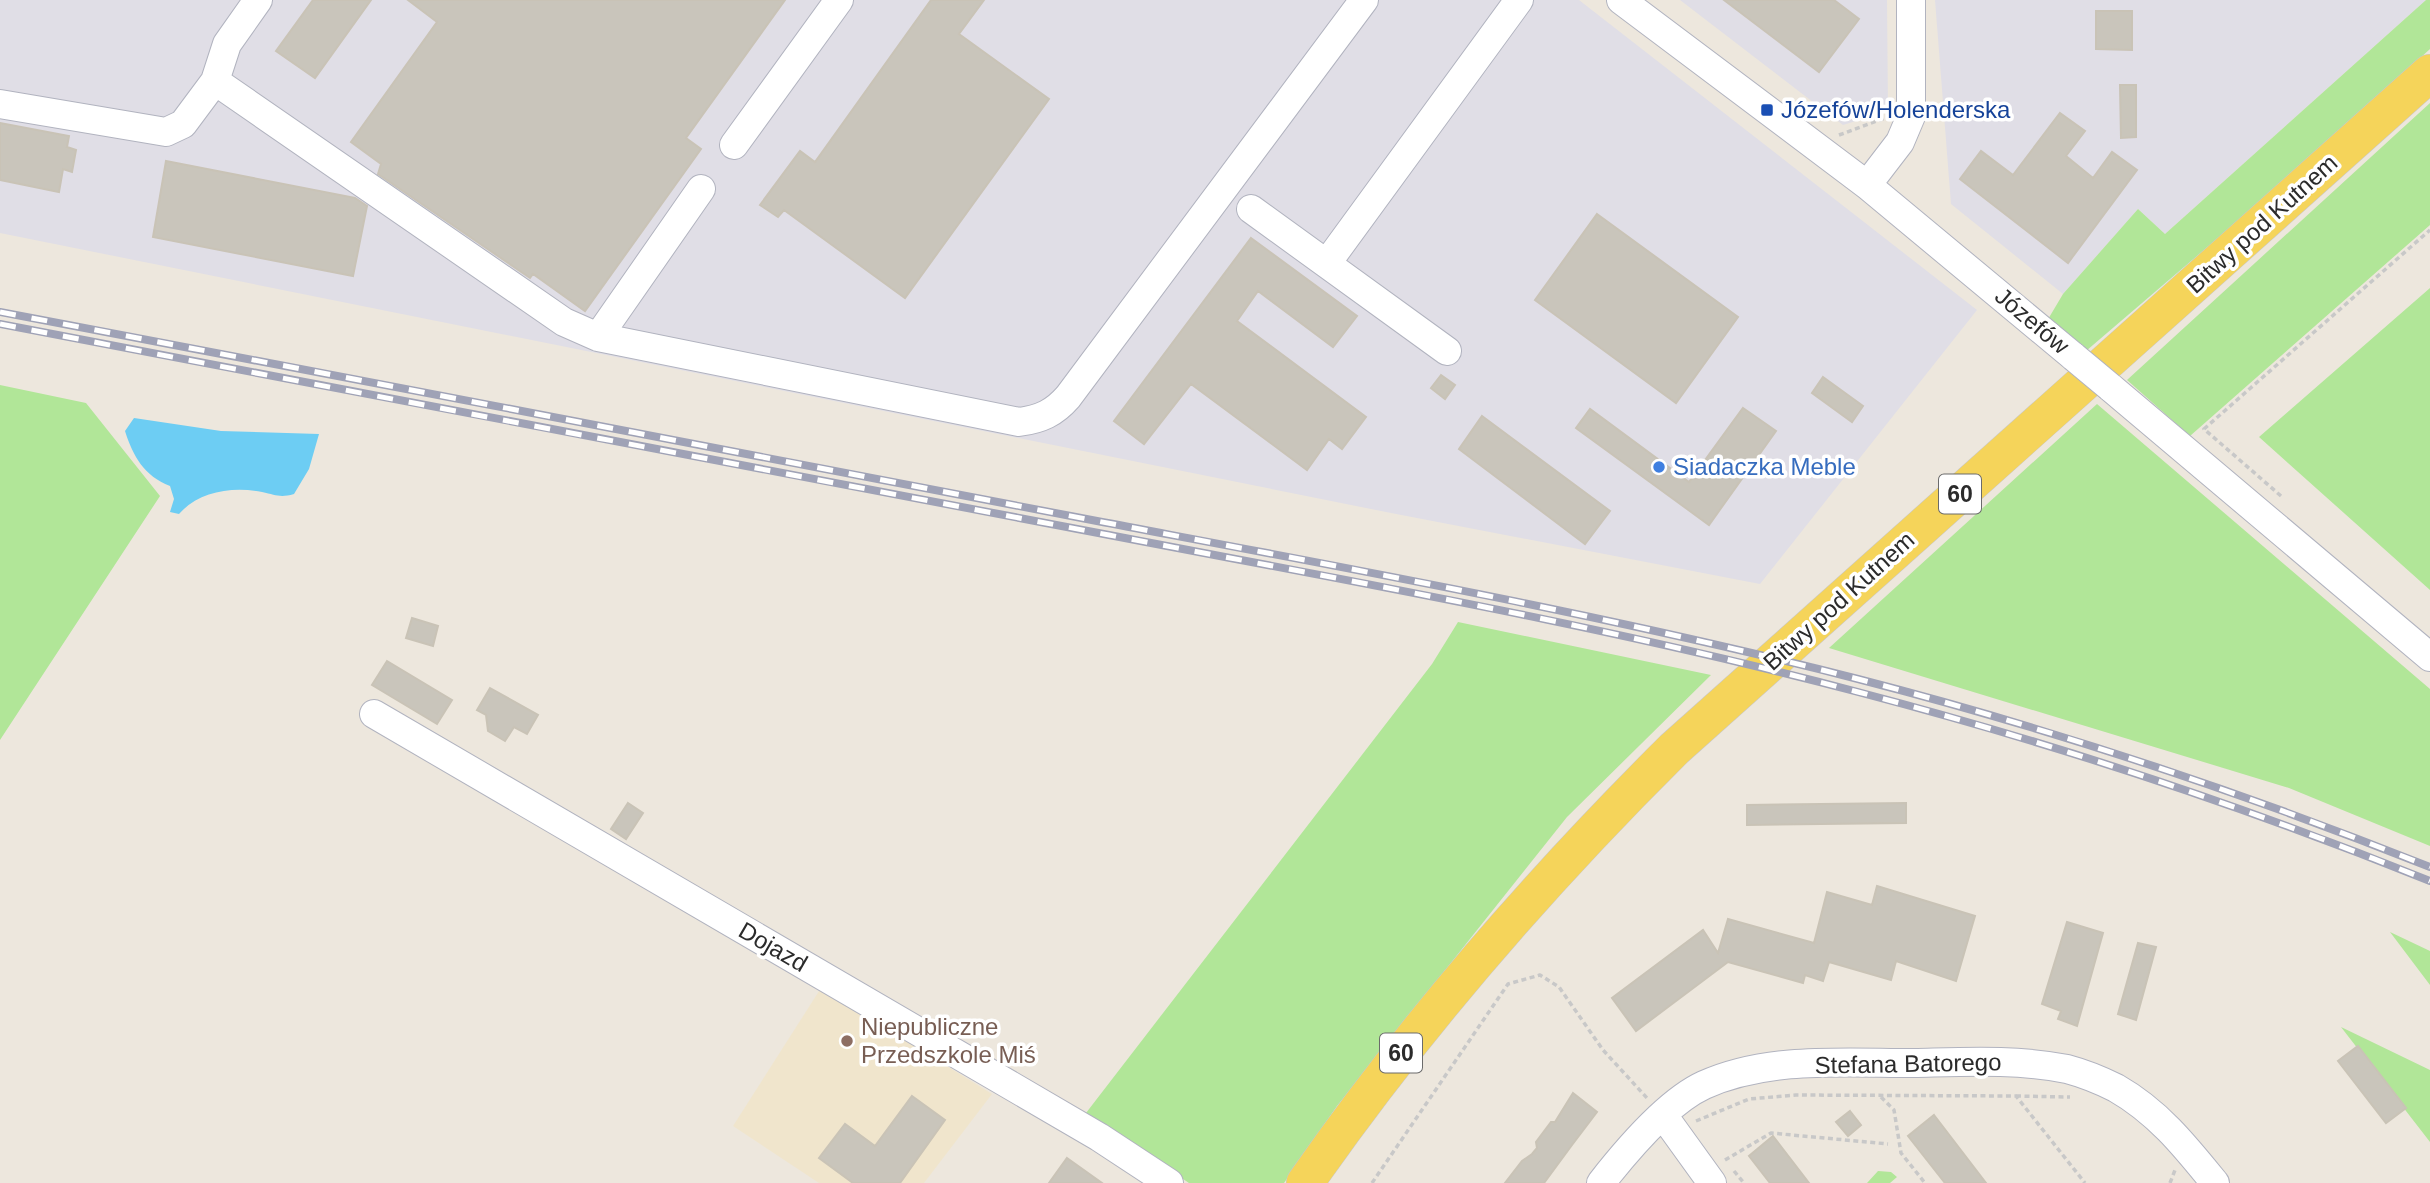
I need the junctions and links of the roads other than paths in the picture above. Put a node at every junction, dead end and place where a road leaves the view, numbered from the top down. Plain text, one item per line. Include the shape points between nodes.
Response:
1 (258, 0) edge
2 (839, 0) edge
3 (1364, 0) edge
4 (1519, 0) edge
5 (1911, 0) edge
6 (1631, 7) edge
7 (2430, 73) edge
8 (215, 81) junction
9 (0, 104) edge
10 (734, 145) dead end
11 (1867, 185) junction
12 (701, 189) dead end
13 (1251, 209) dead end
14 (1327, 263) junction
15 (598, 337) junction
16 (1447, 351) dead end
17 (2430, 657) edge
18 (374, 714) dead end
19 (1663, 1115) junction
20 (1719, 1171) edge
21 (1169, 1183) edge
22 (1305, 1183) edge
23 (1601, 1183) edge
24 (2215, 1183) edge

1 - 8 street via 227,44
2 - 10 street
3 - 15 street via 1068,397 1057,410 1038,420 1019,422 944,408
4 - 14 street
5 - 11 street via 1911,116 1900,142
6 - 11 street, Józefów
7 - 22 main road, Bitwy pod Kutnem / 60 via 1664,759 1596,827 1428,1020
8 - 9 street via 183,124 166,132
8 - 15 street via 564,322
11 - 17 street, Józefów, bridge
12 - 15 street
13 - 14 street
14 - 16 street
18 - 21 street, Dojazd via 1087,1129
19 - 20 street
19 - 23 street, Stefana Batorego
19 - 24 street, Stefana Batorego via 1703,1085 1755,1069 1826,1063 1991,1062 2056,1068 2115,1087 2150,1111 2174,1132

